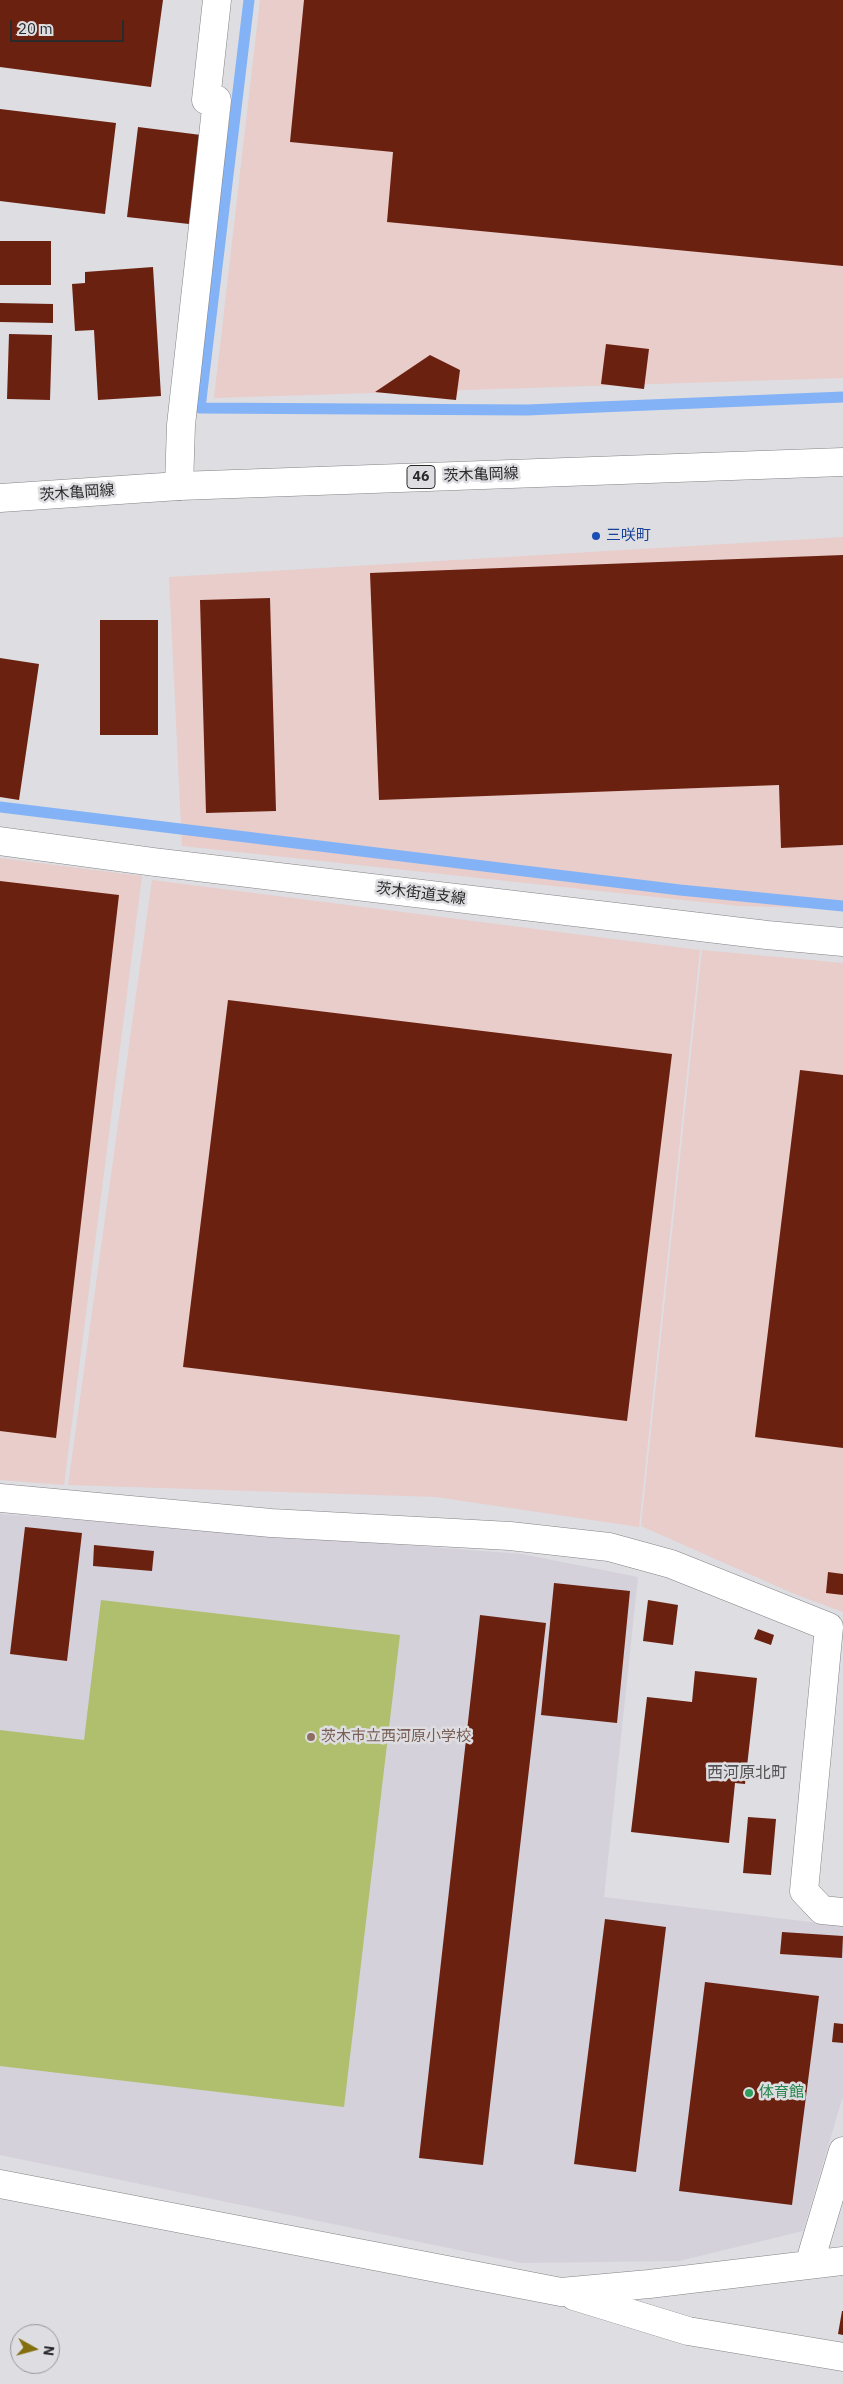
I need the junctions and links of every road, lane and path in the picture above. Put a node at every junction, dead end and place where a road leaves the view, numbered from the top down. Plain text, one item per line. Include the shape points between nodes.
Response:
1 (217, 0) edge
2 (843, 462) edge
3 (180, 486) junction
4 (0, 498) edge
5 (0, 841) edge
6 (843, 942) edge
7 (0, 1498) edge
8 (843, 1912) edge
9 (843, 2152) edge
10 (0, 2184) edge
11 (843, 2261) edge
12 (808, 2264) junction
13 (561, 2292) junction
14 (843, 2357) edge

1 - 3 street via 206,100 217,100 181,425
2 - 3 street, 茨木亀岡線 / 46
3 - 4 street, 茨木亀岡線 / 46
5 - 6 street, 茨木街道支線 via 154,862
7 - 8 street via 270,1523 510,1536 609,1546 671,1564 829,1627 804,1891 822,1910
9 - 12 street
10 - 13 street
11 - 12 street
12 - 13 street
13 - 14 street via 688,2331

